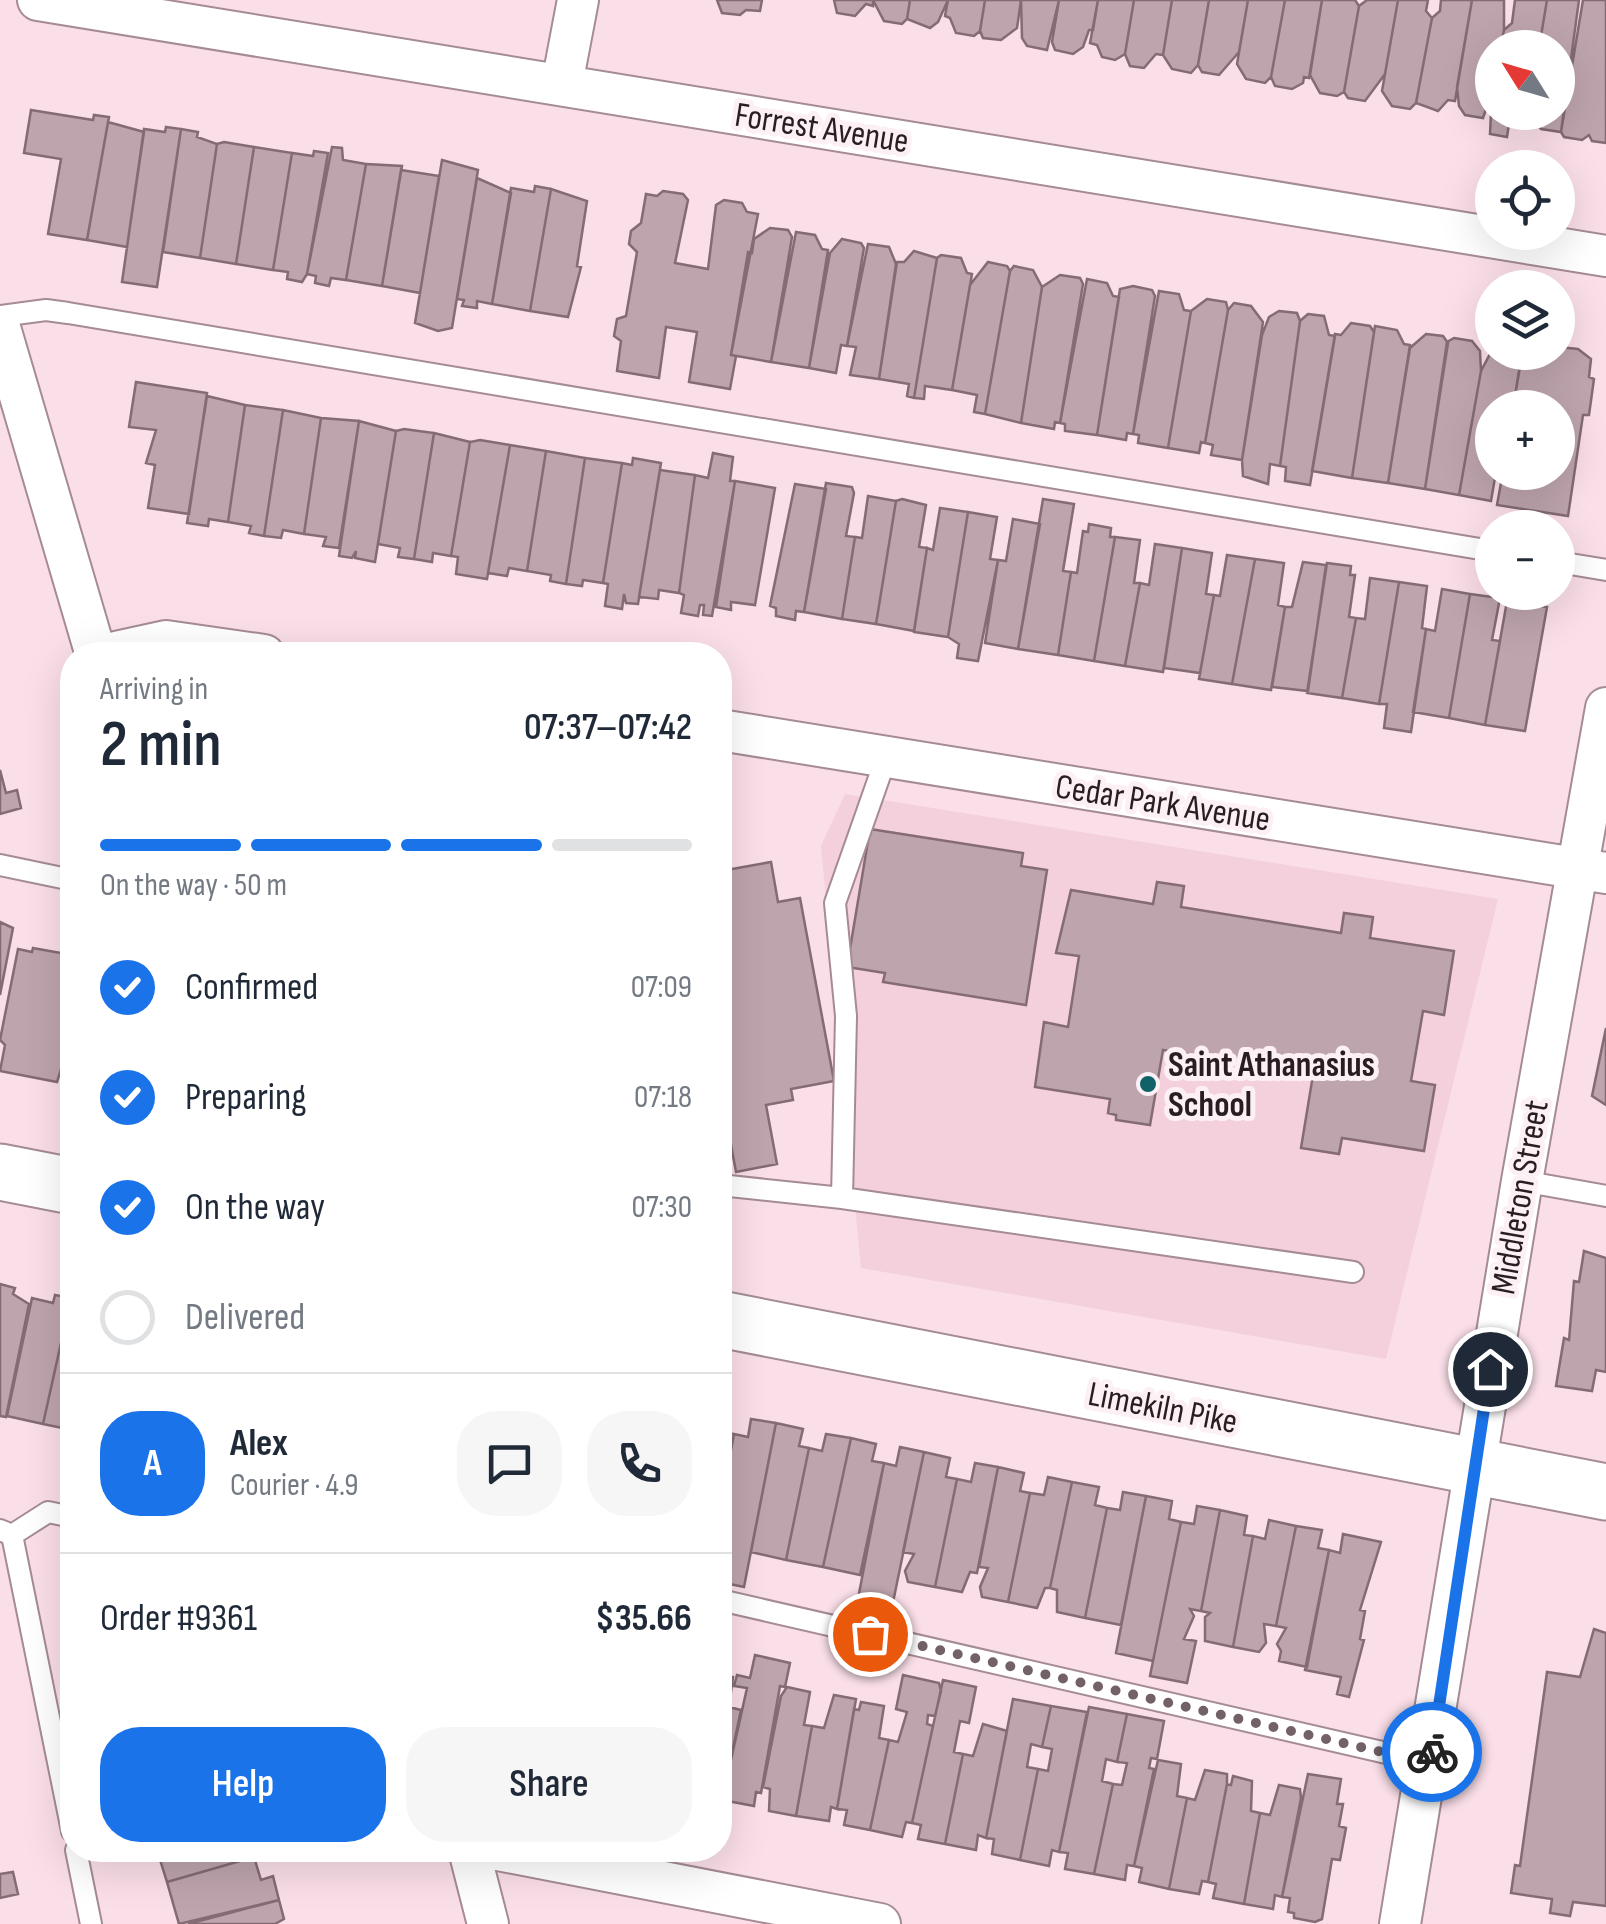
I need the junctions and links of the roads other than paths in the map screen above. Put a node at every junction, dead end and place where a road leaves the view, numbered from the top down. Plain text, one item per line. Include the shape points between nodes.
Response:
1 (38, 0) edge
2 (578, 0) edge
3 (562, 84) junction
4 (1606, 256) edge
5 (0, 316) edge
6 (0, 328) edge
7 (1475, 548) edge
8 (1575, 565) edge
9 (1606, 570) edge
10 (95, 642) edge
11 (1606, 708) edge
12 (732, 732) edge
13 (886, 758) junction
14 (0, 865) edge
15 (1591, 871) edge
16 (60, 878) edge
17 (0, 1172) edge
18 (1522, 1181) junction
19 (60, 1184) edge
20 (732, 1185) edge
21 (1606, 1196) edge
22 (842, 1198) junction
23 (1353, 1272) dead end
24 (732, 1322) edge
25 (1473, 1468) junction
26 (1606, 1492) edge
27 (60, 1514) edge
28 (6, 1533) edge
29 (732, 1603) edge
30 (1430, 1763) junction
31 (60, 1777) edge
32 (78, 1862) edge
33 (472, 1862) edge
34 (560, 1862) edge
35 (91, 1924) edge
36 (488, 1924) edge
37 (880, 1924) edge
38 (1400, 1924) edge

1 - 3 street, Forrest Avenue
2 - 3 street
3 - 4 street, Forrest Avenue
5 - 7 lane via 68,312
6 - 10 street
8 - 9 lane
11 - 15 street, Middleton Street
12 - 13 street, Cedar Park Avenue
13 - 15 street, Cedar Park Avenue
13 - 22 lane via 835,903 846,1016
14 - 16 lane
15 - 18 street, Middleton Street
17 - 19 street
18 - 21 lane
18 - 25 street, Middleton Street
20 - 22 lane
22 - 23 lane
24 - 25 street, Limekiln Pike
25 - 26 street, Limekiln Pike
25 - 30 street, Middleton Street
27 - 28 lane via 48,1512
28 - 31 lane
29 - 30 lane
30 - 38 street, Middleton Street
32 - 35 lane
33 - 36 street
34 - 37 street

